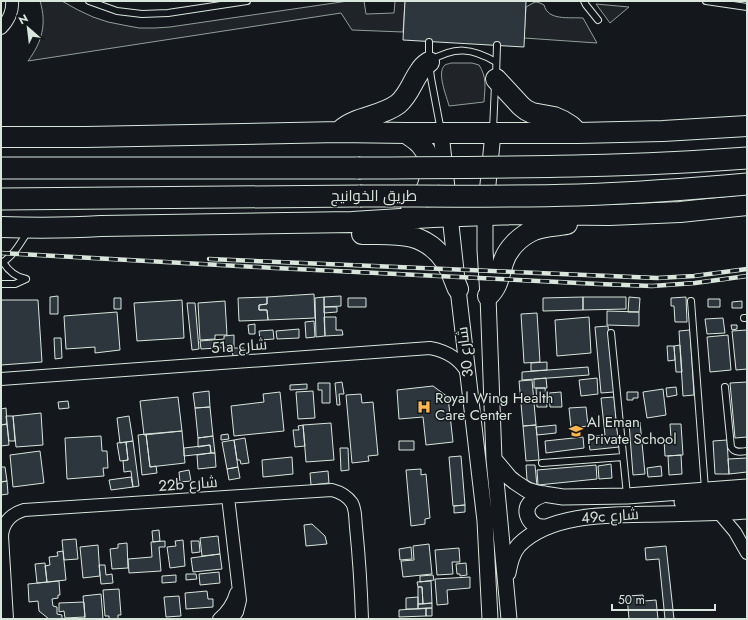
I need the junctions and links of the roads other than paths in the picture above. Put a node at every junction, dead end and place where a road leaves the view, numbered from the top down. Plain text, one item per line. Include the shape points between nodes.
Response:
1 (12, 1) edge
2 (89, 1) edge
3 (247, 1) edge
4 (584, 1) edge
5 (706, 1) edge
6 (747, 7) edge
7 (598, 20) dead end
8 (3, 26) edge
9 (1, 37) edge
10 (429, 42) dead end
11 (497, 45) dead end
12 (429, 62) junction
13 (496, 71) junction
14 (747, 126) edge
15 (339, 132) junction
16 (441, 132) junction
17 (406, 133) junction
18 (493, 133) junction
19 (578, 133) junction
20 (1, 136) edge
21 (747, 158) edge
22 (1, 168) edge
23 (747, 184) edge
24 (1, 199) edge
25 (747, 205) edge
26 (485, 215) junction
27 (609, 215) junction
28 (451, 217) junction
29 (352, 222) junction
30 (313, 223) junction
31 (1, 227) edge
32 (31, 228) junction
33 (2, 263) edge
34 (1, 284) edge
35 (458, 289) junction
36 (488, 296) junction
37 (691, 301) dead end
38 (611, 333) dead end
39 (468, 375) junction
40 (1, 379) edge
41 (725, 387) dead end
42 (747, 451) edge
43 (623, 457) junction
44 (494, 458) junction
45 (542, 462) dead end
46 (747, 487) edge
47 (705, 490) junction
48 (545, 494) junction
49 (627, 496) junction
50 (228, 497) junction
51 (747, 498) edge
52 (747, 511) edge
53 (719, 513) junction
54 (625, 514) junction
55 (547, 527) junction
56 (747, 553) edge
57 (506, 581) junction
58 (238, 586) junction
59 (7, 619) edge
60 (219, 619) edge
61 (232, 619) edge
62 (362, 619) edge
63 (490, 619) edge
64 (509, 619) edge

1 - 8 street via 10,15
2 - 3 lane via 117,11 142,14 168,13
4 - 7 lane
5 - 6 lane
8 - 9 street
10 - 12 lane
11 - 13 lane
12 - 13 lane via 441,54 470,51 484,55
12 - 15 main road via 421,69 410,90 398,104 380,114 348,125
12 - 16 lane
13 - 18 lane
13 - 19 main road via 526,110 554,117
14 - 19 main road
15 - 17 main road
15 - 20 main road
16 - 17 main road
16 - 18 main road
16 - 28 street, شارع 30
17 - 29 main road via 422,146 430,162 431,172 427,190 422,198 407,209 364,216
18 - 19 main road
18 - 26 street, شارع 30
21 - 22 highway, طريق الخوانيج, bridge via 588,166
23 - 24 highway, طريق الخوانيج, bridge via 645,192 512,196
25 - 27 main road via 680,212
26 - 27 main road
26 - 28 main road
26 - 36 street, شارع 30
27 - 36 main road via 588,221 545,227 524,236 506,255 495,289
28 - 29 main road
28 - 35 street, شارع 30
29 - 30 main road
30 - 32 main road
30 - 35 main road via 352,234 399,234 420,239 441,255
31 - 32 main road
32 - 33 lane via 11,256
33 - 34 lane via 10,272 26,279
35 - 39 street, شارع 30
36 - 44 street, شارع 30
37 - 47 lane
38 - 43 lane
39 - 40 street, 51a شارع via 459,361 452,356 430,348
39 - 63 street, شارع 30 via 485,521
41 - 42 lane via 730,447 735,452
43 - 45 lane
43 - 49 lane
44 - 48 street, 49c شارع via 515,482 527,490
44 - 57 street, شارع 30
46 - 47 street, 49c شارع
47 - 49 street, 49c شارع
48 - 49 street, 49c شارع via 574,497
48 - 55 street via 528,505 527,513 532,523
50 - 58 street
50 - 59 street, 22b شارع via 24,510 12,515 2,530
50 - 62 street, 22b شارع via 332,490 348,498 354,508
51 - 54 street via 658,504
52 - 53 street, 49c شارع
53 - 54 street, 49c شارع
53 - 56 street via 735,532
54 - 55 street, 49c شارع via 573,519
55 - 57 street, 49c شارع via 529,536 519,545 511,559
57 - 64 street, شارع 30
58 - 60 street via 232,604
58 - 61 street via 239,606

